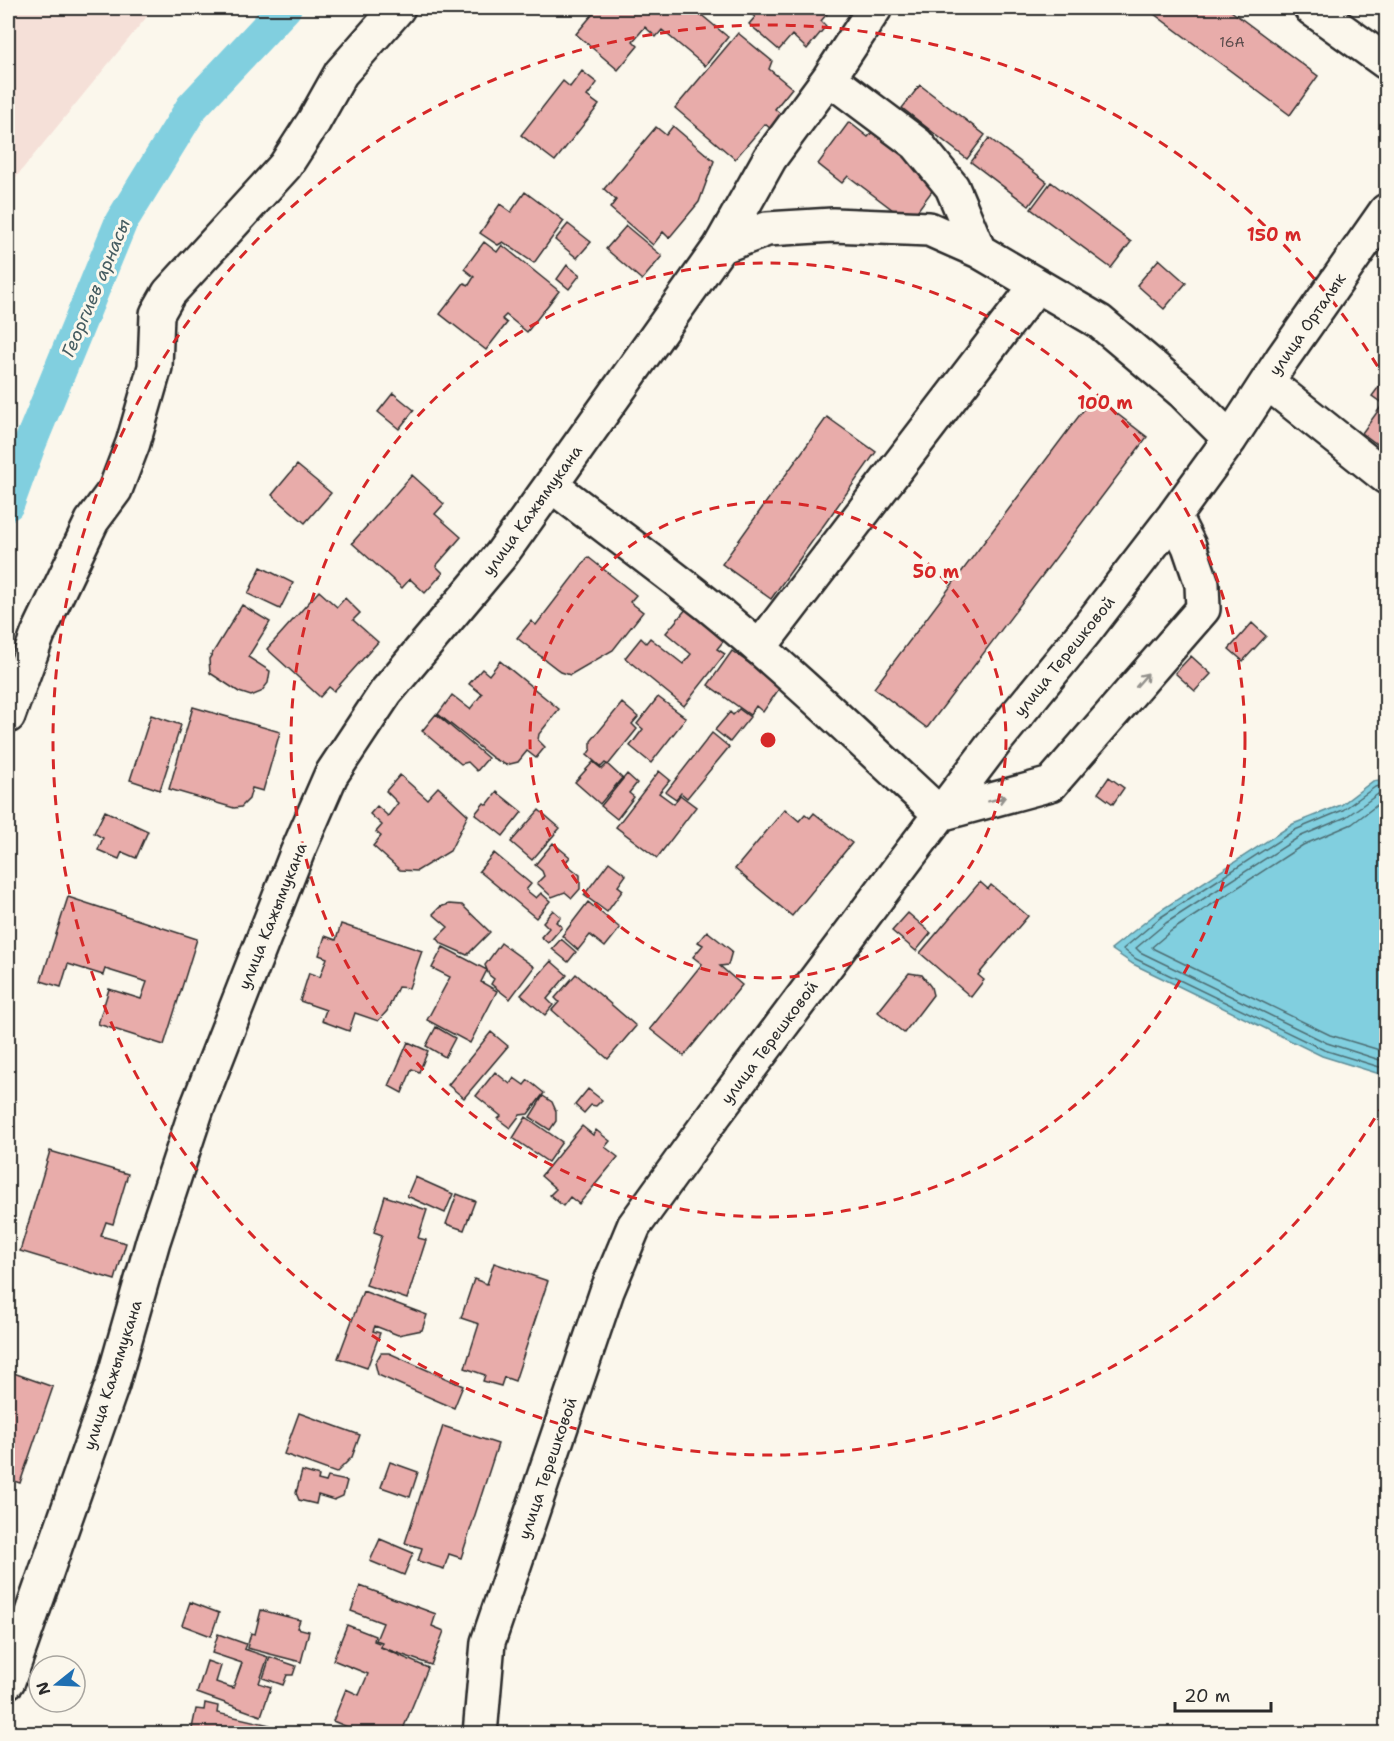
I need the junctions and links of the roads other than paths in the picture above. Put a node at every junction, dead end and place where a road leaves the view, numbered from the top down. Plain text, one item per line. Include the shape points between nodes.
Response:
1 (398, 8) edge
2 (875, 8) edge
3 (1311, 8) edge
4 (1386, 62) edge
5 (829, 78) junction
6 (1386, 211) edge
7 (720, 247) junction
8 (979, 251) junction
9 (1037, 285) junction
10 (1267, 382) junction
11 (1230, 439) junction
12 (1386, 477) edge
13 (551, 485) junction
14 (1174, 516) junction
15 (759, 648) junction
16 (8, 716) edge
17 (940, 814) junction
18 (8, 1681) edge
19 (480, 1733) edge

1 - 16 street via 341,73 285,166 169,293 157,314 155,367 133,443 115,490 92,521 38,634
2 - 5 street, улица Кажымукана
3 - 4 street
5 - 7 street, улица Кажымукана via 770,158
5 - 8 street via 917,144 952,187
6 - 10 street, улица Орталык
7 - 8 street via 767,229 833,225 929,229
7 - 13 street, улица Кажымукана
8 - 9 street
9 - 11 street via 1100,322 1184,393
9 - 15 street
10 - 11 street, улица Орталык
10 - 12 street
11 - 14 street, улица Терешковой
13 - 15 street
13 - 18 street, улица Кажымукана via 501,555 386,692 331,775 293,861 197,1108 153,1241 112,1385
14 - 17 street, улица Терешковой
17 -> 14 street via 1052,784 1203,609 1202,584
15 - 17 street
17 - 19 street, улица Терешковой via 634,1226 607,1291 488,1642

